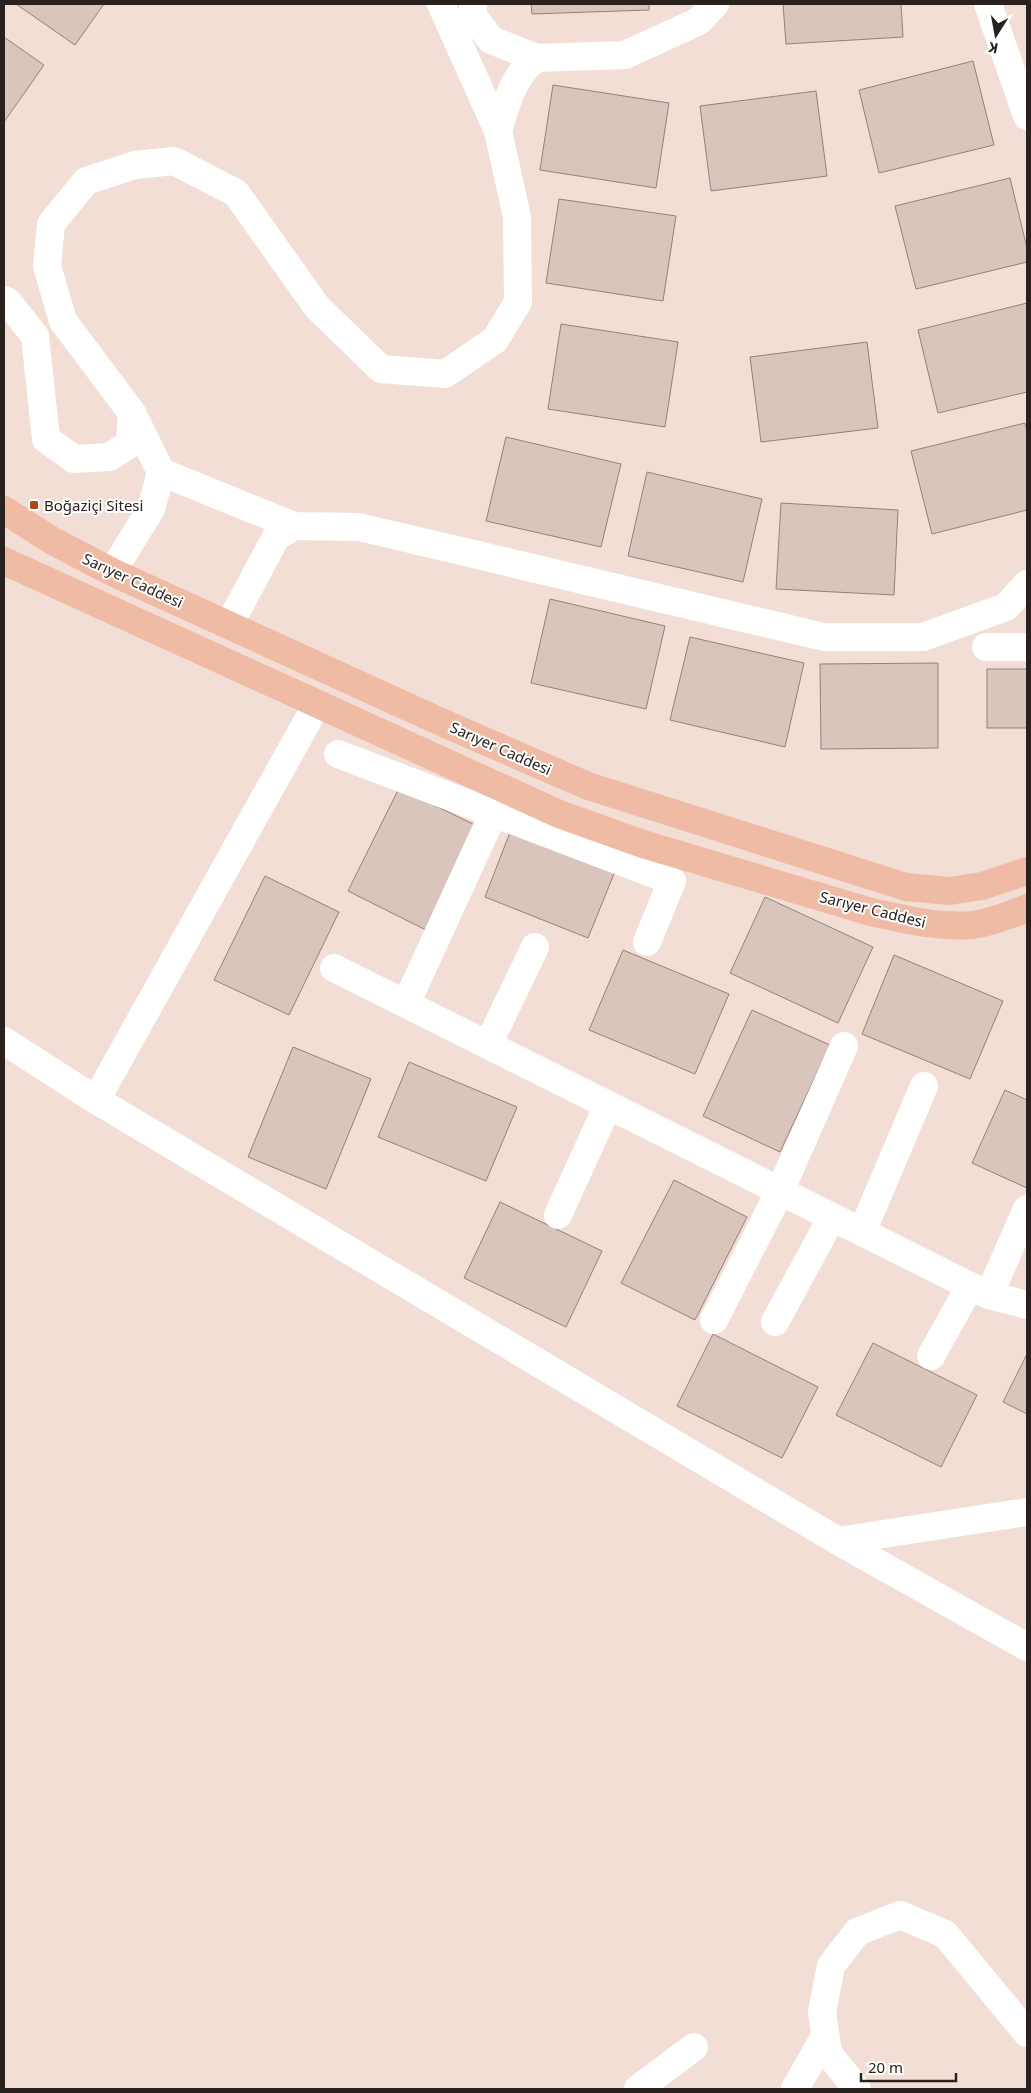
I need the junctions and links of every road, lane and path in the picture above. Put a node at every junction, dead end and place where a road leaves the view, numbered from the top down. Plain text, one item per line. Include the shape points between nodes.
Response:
1 (441, 4) edge
2 (473, 4) edge
3 (715, 4) edge
4 (988, 4) edge
5 (537, 58) junction
6 (1027, 116) edge
7 (498, 131) junction
8 (4, 300) edge
9 (132, 413) junction
10 (161, 472) junction
11 (4, 510) edge
12 (294, 526) junction
13 (4, 561) edge
14 (112, 572) junction
15 (1027, 584) edge
16 (230, 625) junction
17 (986, 647) dead end
18 (1027, 647) edge
19 (317, 704) junction
20 (338, 754) dead end
21 (494, 812) junction
22 (1027, 871) edge
23 (1027, 908) edge
24 (647, 942) dead end
25 (535, 947) dead end
26 (334, 968) dead end
27 (406, 1004) junction
28 (4, 1041) edge
29 (488, 1045) junction
30 (844, 1046) dead end
31 (924, 1086) dead end
32 (96, 1100) junction
33 (608, 1105) junction
34 (780, 1191) junction
35 (1027, 1209) edge
36 (558, 1215) dead end
37 (832, 1217) junction
38 (862, 1232) junction
39 (979, 1290) junction
40 (1027, 1305) edge
41 (714, 1320) dead end
42 (776, 1322) dead end
43 (931, 1356) dead end
44 (1027, 1512) edge
45 (838, 1541) junction
46 (1027, 1646) edge
47 (1027, 2033) edge
48 (825, 2036) junction
49 (694, 2047) dead end
50 (638, 2089) edge
51 (795, 2089) edge
52 (857, 2089) edge

1 - 7 street
2 - 5 street via 473,16 491,40
3 - 5 street via 699,21 625,55
4 - 6 street
5 - 7 street via 526,66 511,91
7 - 9 street via 517,217 518,302 495,340 445,374 381,369 317,307 236,193 174,161 135,165 86,181 51,224 47,266 63,321
8 - 9 street via 36,336 46,439 74,459 109,457 130,444
9 - 10 street
10 - 12 street
10 - 14 street via 151,509
11 - 14 main road, Sarıyer Caddesi via 51,540
12 - 15 street via 359,527 824,637 923,637 1006,607
12 - 16 street via 276,537
13 - 19 main road, Sarıyer Caddesi
14 - 16 main road, Sarıyer Caddesi
16 - 22 main road, Sarıyer Caddesi via 588,786 846,869 906,887 949,891 982,886
17 - 18 street
19 - 23 main road, Sarıyer Caddesi via 559,814 643,844 872,912 947,926 973,925
19 - 32 street
20 - 21 street
21 - 24 street via 672,881
21 - 27 street
25 - 29 street
26 - 27 street
27 - 29 street
28 - 32 street
29 - 33 street
30 - 34 street
31 - 38 street
32 - 45 street
33 - 34 street
33 - 36 street
34 - 37 street
34 - 41 street
35 - 39 street
37 - 38 street
37 - 42 street
38 - 39 street
39 - 40 street
39 - 43 street
44 - 45 street
45 - 46 street
47 - 48 street via 945,1934 900,1915 857,1932 831,1966 822,2012
48 - 51 street
48 - 52 street via 828,2053
49 - 50 street

